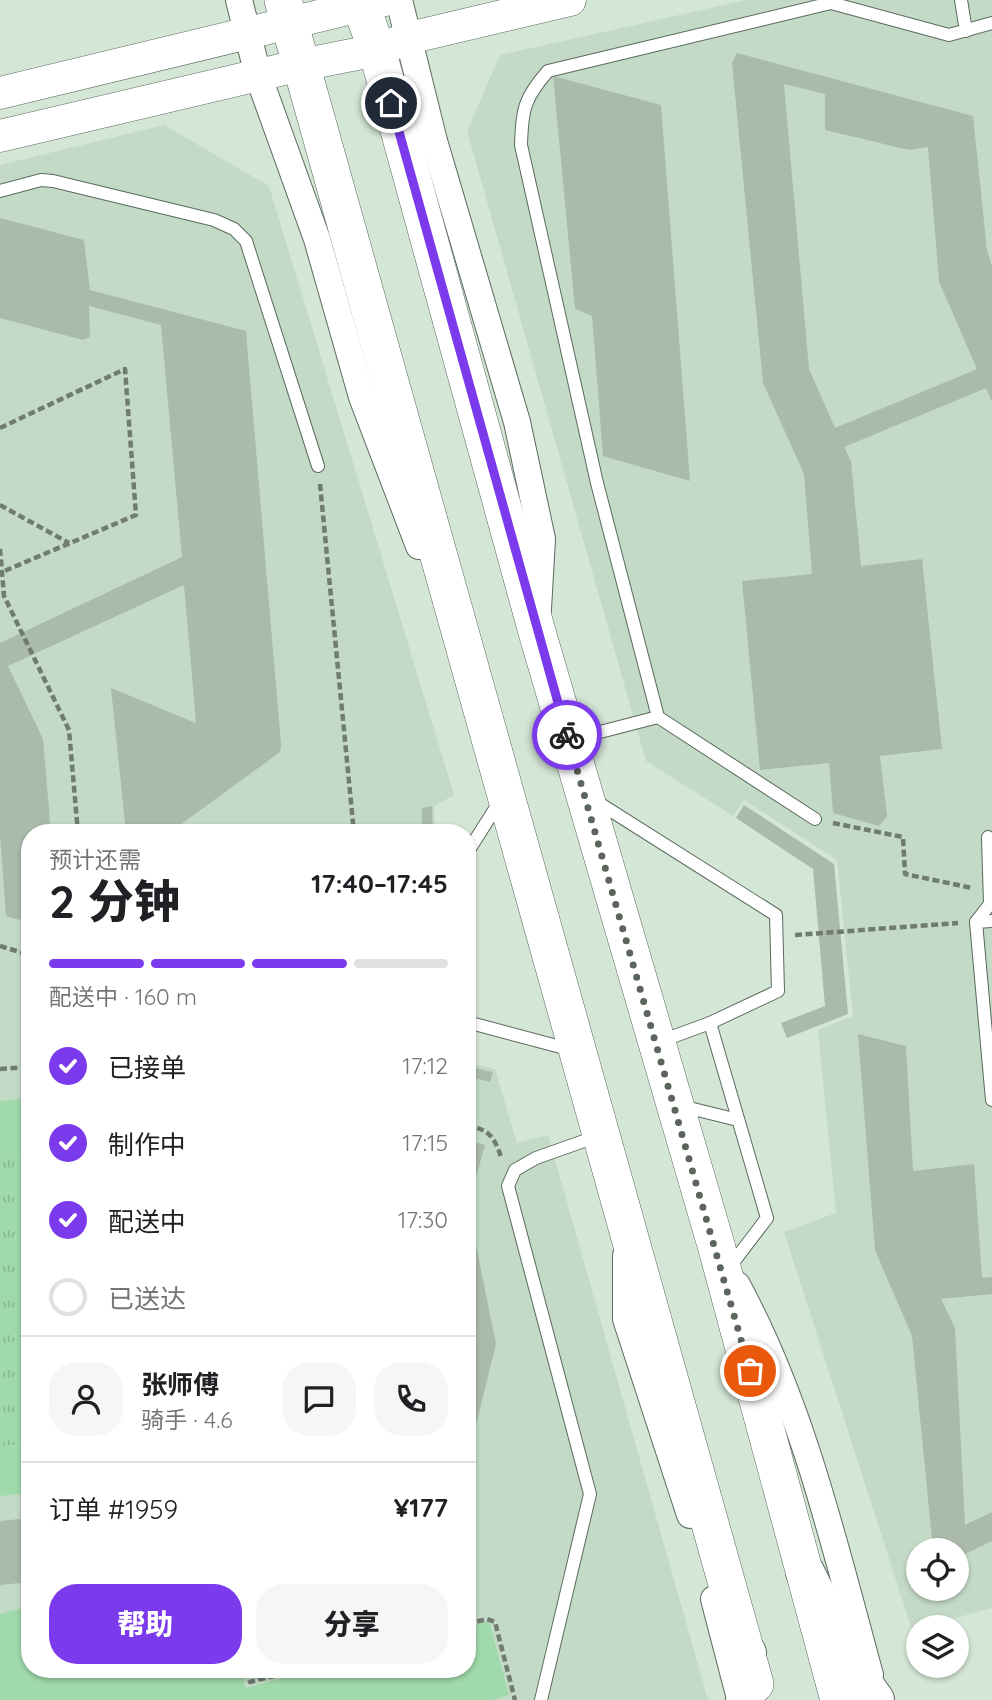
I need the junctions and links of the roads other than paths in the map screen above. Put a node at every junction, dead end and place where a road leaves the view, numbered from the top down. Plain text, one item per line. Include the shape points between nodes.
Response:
1 (239, 0) edge
2 (399, 0) edge
3 (570, 0) edge
4 (961, 0) edge
5 (368, 2) edge
6 (286, 12) edge
7 (992, 23) edge
8 (966, 31) junction
9 (247, 34) junction
10 (393, 44) junction
11 (301, 65) junction
12 (258, 75) junction
13 (0, 93) edge
14 (0, 136) edge
15 (0, 191) edge
16 (318, 466) road end
17 (658, 716) junction
18 (487, 728) junction
19 (569, 740) junction
20 (505, 792) junction
21 (585, 794) junction
22 (815, 819) road end
23 (988, 837) dead end
24 (476, 839) edge
25 (992, 921) edge
26 (976, 922) junction
27 (710, 1023) junction
28 (476, 1024) edge
29 (657, 1043) junction
30 (578, 1051) junction
31 (992, 1100) edge
32 (675, 1105) junction
33 (738, 1120) junction
34 (601, 1135) junction
35 (626, 1223) junction
36 (722, 1257) junction
37 (805, 1572) junction
38 (747, 1653) junction
39 (541, 1700) edge
40 (743, 1700) edge
41 (760, 1700) edge
42 (839, 1700) edge
43 (876, 1700) edge

1 - 9 street
2 - 10 street
3 - 10 street
4 - 8 lane
5 - 6 street
5 - 10 main road
6 - 9 street
6 - 11 main road
7 - 8 lane
8 - 17 lane via 949,35 831,3 548,71 529,93 522,113 521,145 597,482
9 - 12 street
9 - 13 street
10 - 11 street
10 - 19 main road via 537,632
11 - 12 street
11 - 18 main road
12 - 14 street
12 - 18 street via 317,239 362,397
15 - 16 lane via 53,181 214,220 234,229 246,241
17 - 19 lane
17 - 22 lane
18 - 20 main road
19 - 21 main road
20 - 24 lane
20 - 30 main road
21 - 27 lane via 776,915 778,991
21 - 29 main road
23 - 26 lane via 990,904
25 - 26 lane
26 - 31 lane
27 - 29 lane
27 - 33 lane
28 - 30 lane
29 - 32 main road
30 - 34 main road
32 - 33 lane
32 - 36 main road
33 - 36 lane via 767,1219
34 - 35 main road
34 - 39 lane via 536,1157 515,1170 508,1186 590,1494
35 - 38 main road
35 - 40 street via 626,1319 706,1566 731,1673
36 - 37 main road
36 - 43 street via 764,1335 827,1517
37 - 42 main road
37 - 43 main road via 855,1672
38 - 40 main road
38 - 41 main road

